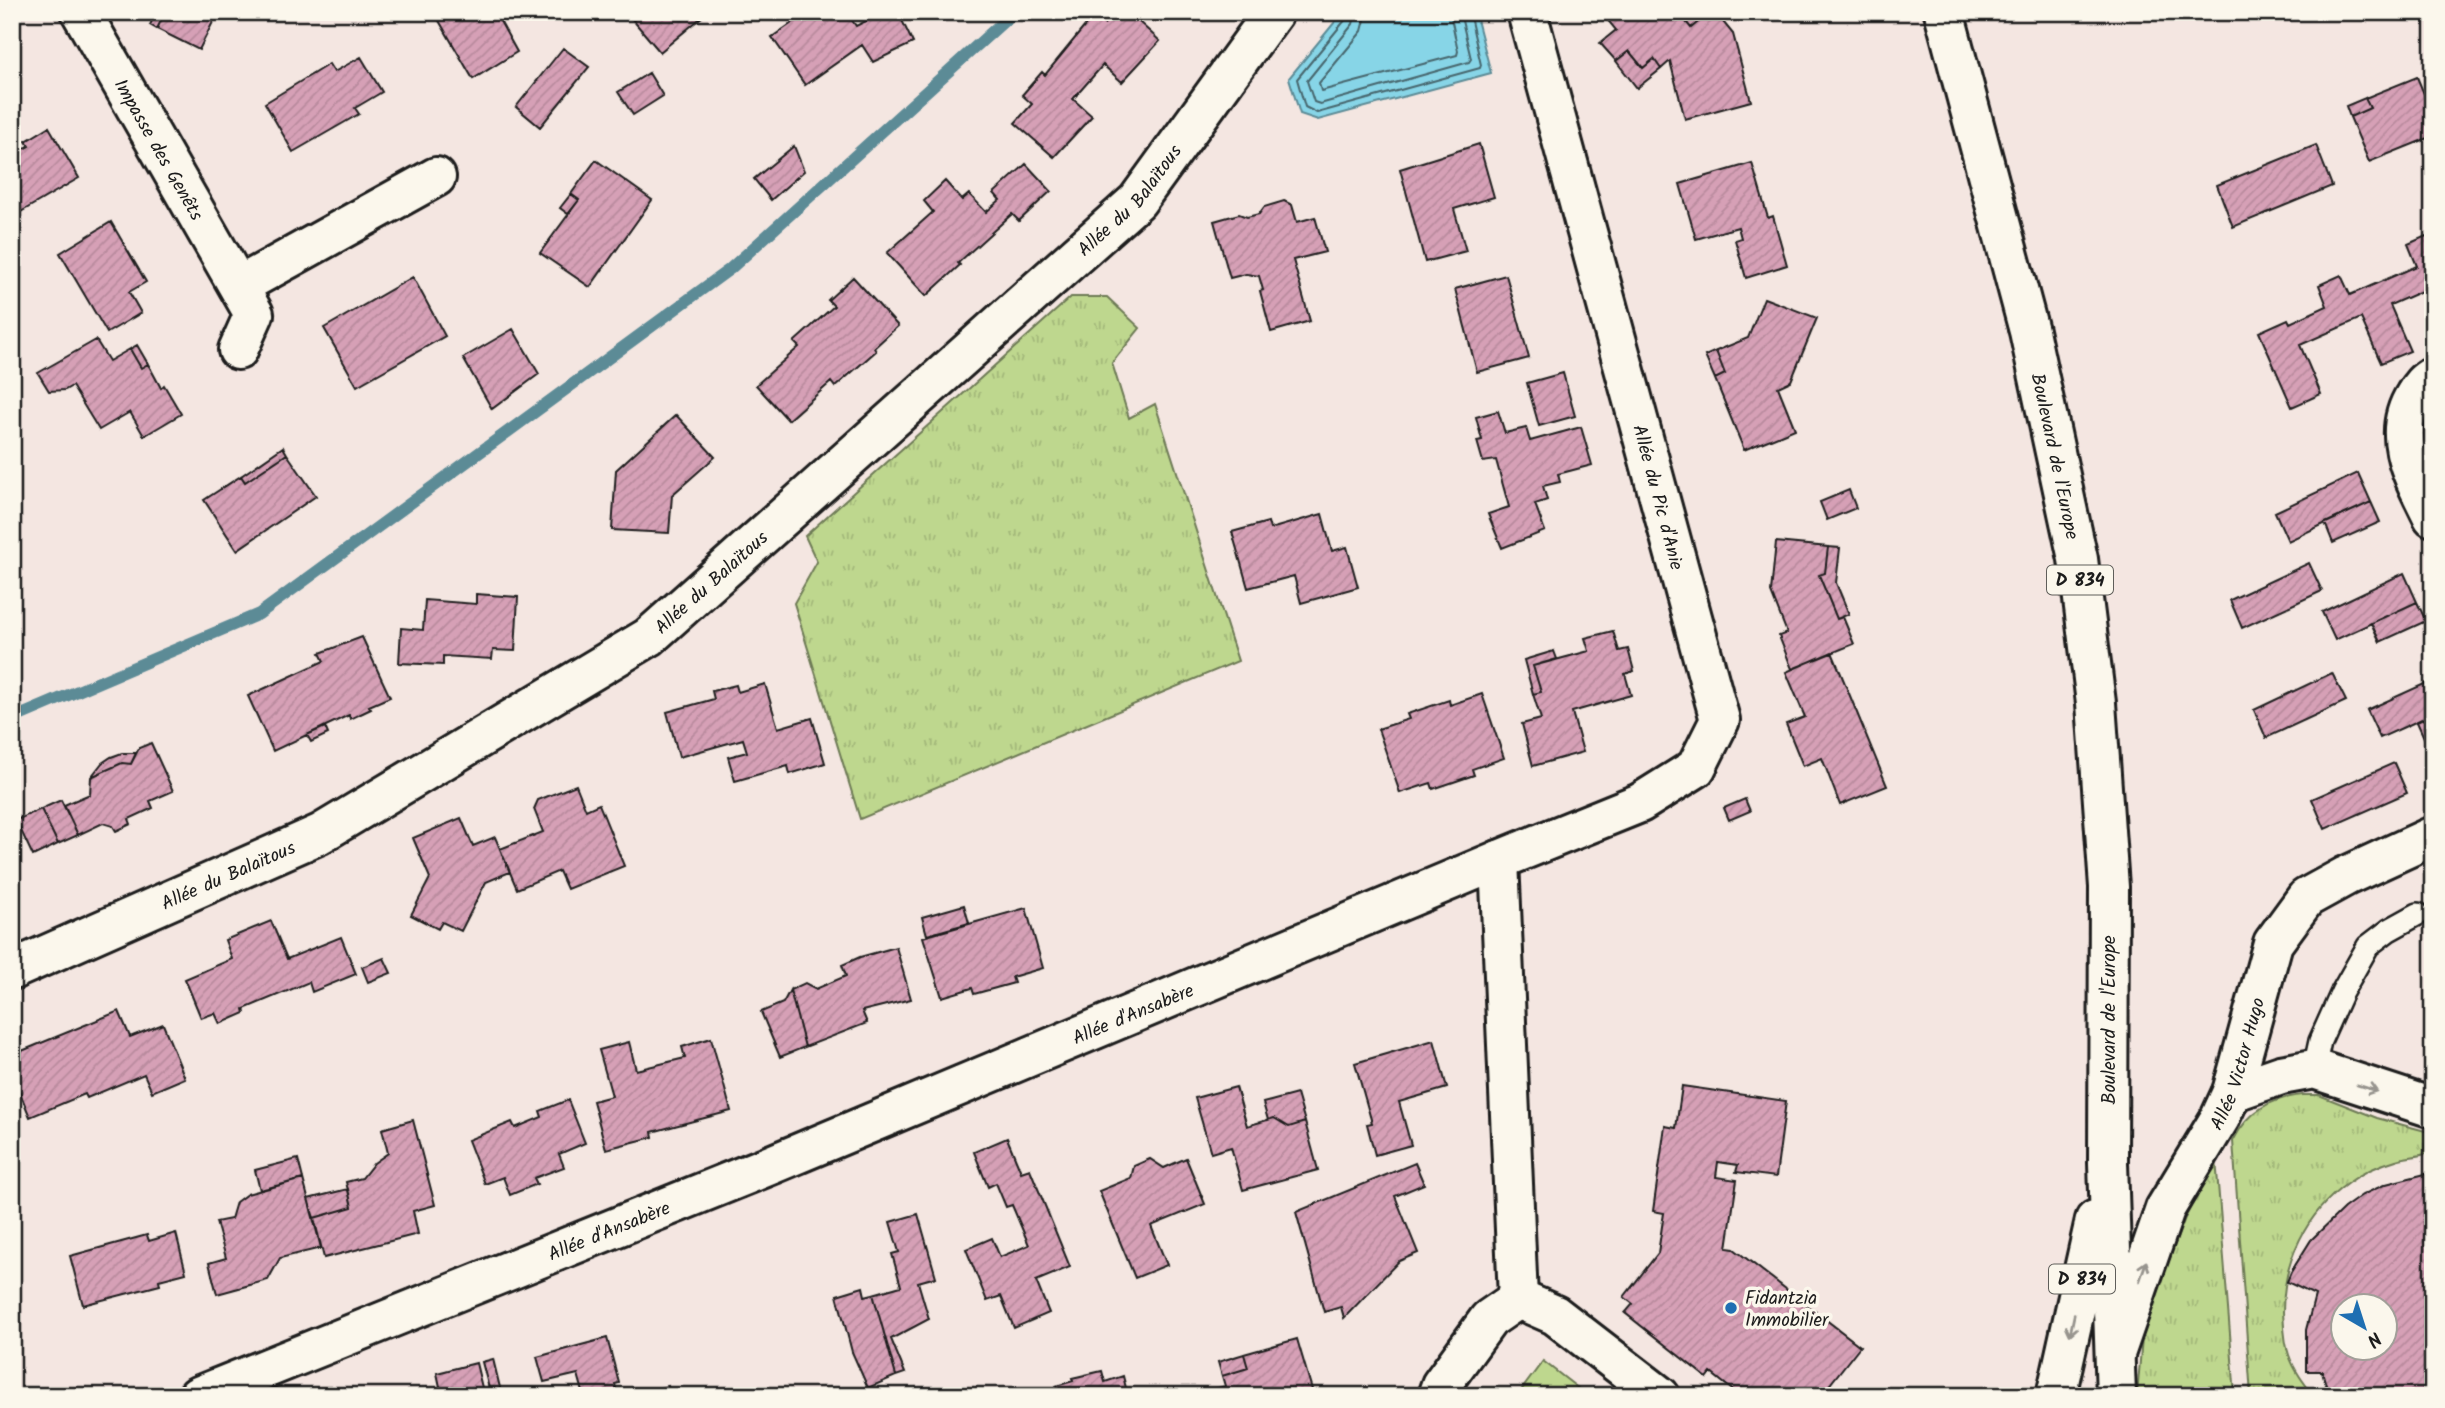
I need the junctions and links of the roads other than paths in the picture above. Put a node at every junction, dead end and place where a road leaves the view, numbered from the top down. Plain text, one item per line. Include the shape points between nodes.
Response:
1 (81, 12) edge
2 (1274, 12) edge
3 (1527, 12) edge
4 (1944, 12) edge
5 (436, 177) dead end
6 (239, 286) junction
7 (238, 350) dead end
8 (2433, 376) edge
9 (2433, 517) edge
10 (2433, 836) edge
11 (1499, 860) junction
12 (2418, 914) dead end
13 (12, 970) edge
14 (2314, 1069) junction
15 (2232, 1092) junction
16 (2433, 1108) edge
17 (2108, 1163) junction
18 (1518, 1299) junction
19 (2115, 1377) edge
20 (198, 1396) edge
21 (1437, 1396) edge
22 (1660, 1396) edge
23 (2056, 1396) edge

1 - 6 street, Impasse des Genêts
2 - 13 street, Allée du Balaïtous via 1137,201 649,638 320,834
3 - 11 street, Allée du Pic d'Anie via 1720,720 1696,768 1640,803
4 - 17 street, Boulevard de l'Europe / D 834 via 2029,331 2078,559 2096,703 2109,887
5 - 6 street
6 - 7 street, Impasse des Genêts via 254,314
8 - 9 street via 2424,380 2405,411 2403,436 2411,472
10 - 15 street, Allée Victor Hugo via 2306,898 2273,943
11 - 18 street
11 - 20 street, Allée d'Ansabère via 786,1158
12 - 14 lane via 2368,946 2320,1041
14 - 15 street
14 -> 16 street
19 -> 15 street, Allée Victor Hugo via 2165,1209
17 - 19 street, Boulevard de l'Europe / D 834
17 -> 23 street, Boulevard de l'Europe / D 834
18 - 21 street via 1489,1319
18 - 22 street via 1555,1315

